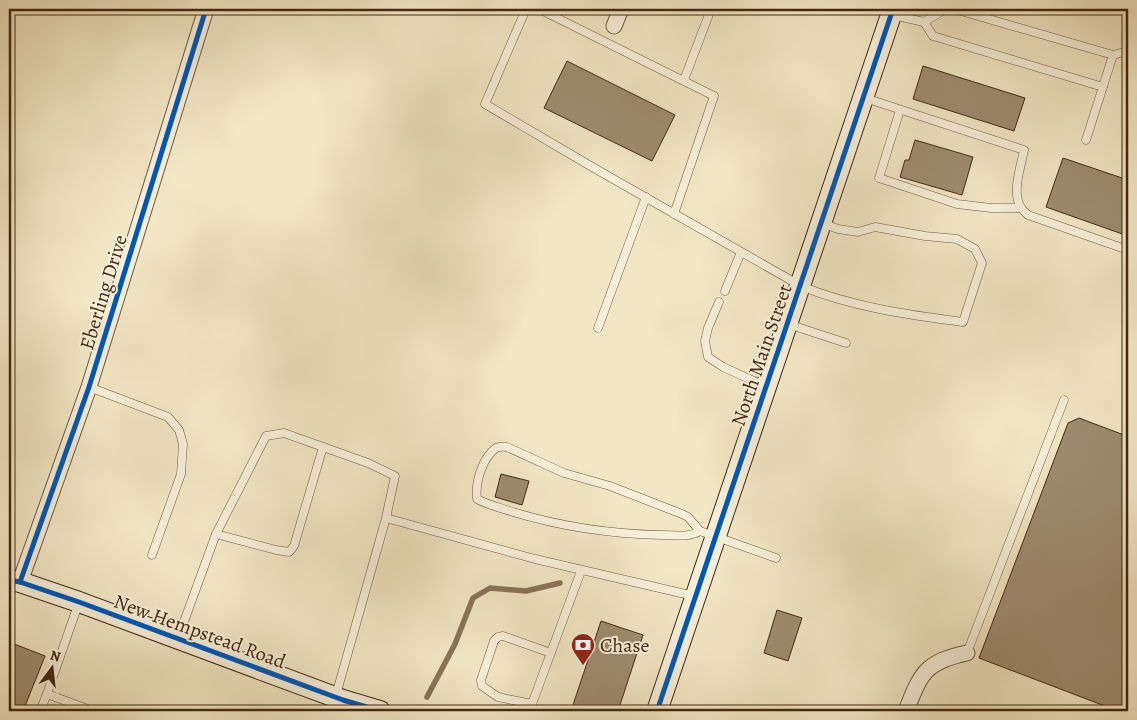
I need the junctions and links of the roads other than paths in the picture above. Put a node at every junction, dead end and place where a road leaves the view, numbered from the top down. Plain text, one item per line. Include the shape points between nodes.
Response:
1 (206, 9) edge
2 (526, 9) edge
3 (539, 9) edge
4 (620, 9) edge
5 (711, 9) edge
6 (946, 9) edge
7 (954, 9) edge
8 (892, 12) edge
9 (924, 22) junction
10 (614, 26) dead end
11 (1128, 51) edge
12 (1113, 55) junction
13 (684, 80) junction
14 (1103, 87) junction
15 (863, 98) junction
16 (900, 110) junction
17 (1086, 140) dead end
18 (646, 197) junction
19 (1020, 208) junction
20 (674, 214) junction
21 (822, 222) junction
22 (1128, 250) edge
23 (741, 252) junction
24 (801, 286) junction
25 (725, 291) dead end
26 (719, 302) dead end
27 (788, 324) junction
28 (598, 328) dead end
29 (846, 344) dead end
30 (89, 387) junction
31 (767, 387) junction
32 (1064, 400) dead end
33 (323, 447) junction
34 (386, 518) junction
35 (216, 534) junction
36 (708, 534) junction
37 (152, 555) dead end
38 (776, 558) dead end
39 (581, 570) junction
40 (14, 581) edge
41 (696, 597) junction
42 (79, 602) junction
43 (178, 638) junction
44 (551, 652) junction
45 (967, 653) joint
46 (48, 694) junction
47 (340, 701) junction
48 (40, 711) edge
49 (93, 711) edge
50 (380, 711) edge
51 (657, 711) edge
52 (906, 711) edge

1 - 30 street, Eberling Drive
2 - 18 lane via 485,104
3 - 13 lane
4 - 10 street
5 - 13 lane
6 - 9 lane
7 - 12 lane
8 - 9 lane
8 - 15 street, North Main Street
9 - 14 lane via 933,36
11 - 12 lane
12 - 14 lane
13 - 20 lane via 714,96
14 - 17 lane
15 - 16 lane
15 - 21 street, North Main Street
16 - 19 lane via 1024,150 1018,184
16 - 19 lane via 879,178 957,204
18 - 20 lane
18 - 28 lane
19 - 22 lane via 1028,215
20 - 23 lane
21 - 24 street, North Main Street
21 - 24 lane via 858,232 875,227 957,240 974,249 982,263 968,310 963,322 906,315
23 - 24 lane
23 - 25 lane
24 - 27 street, North Main Street
26 - 31 lane via 705,341 708,357 723,368
27 - 29 lane
27 - 31 street, North Main Street
30 - 37 lane via 168,417 179,430 183,444 181,474
30 - 40 street, Eberling Drive
31 - 36 street, North Main Street
32 - 45 lane
33 - 34 lane via 395,476
33 - 35 lane via 284,433 266,436
33 - 35 lane via 294,546 289,552
34 - 39 lane
34 - 47 lane
35 - 43 lane
36 - 36 lane via 682,514 610,486 564,473 507,447 496,448 490,456 483,466 476,490 477,499 484,503 528,517 586,529 645,535
36 - 38 lane
36 - 41 street, North Main Street
39 - 41 lane
39 - 44 lane
40 - 42 street, New Hempstead Road
41 - 51 street, North Main Street
42 - 43 street, New Hempstead Road
42 - 46 lane
43 - 47 street, New Hempstead Road
44 - 44 lane via 498,637 481,680 482,686 498,697 532,704
45 - 52 street via 951,656 926,671 917,682
46 - 48 lane
46 - 49 lane
47 - 50 street, New Hempstead Road

